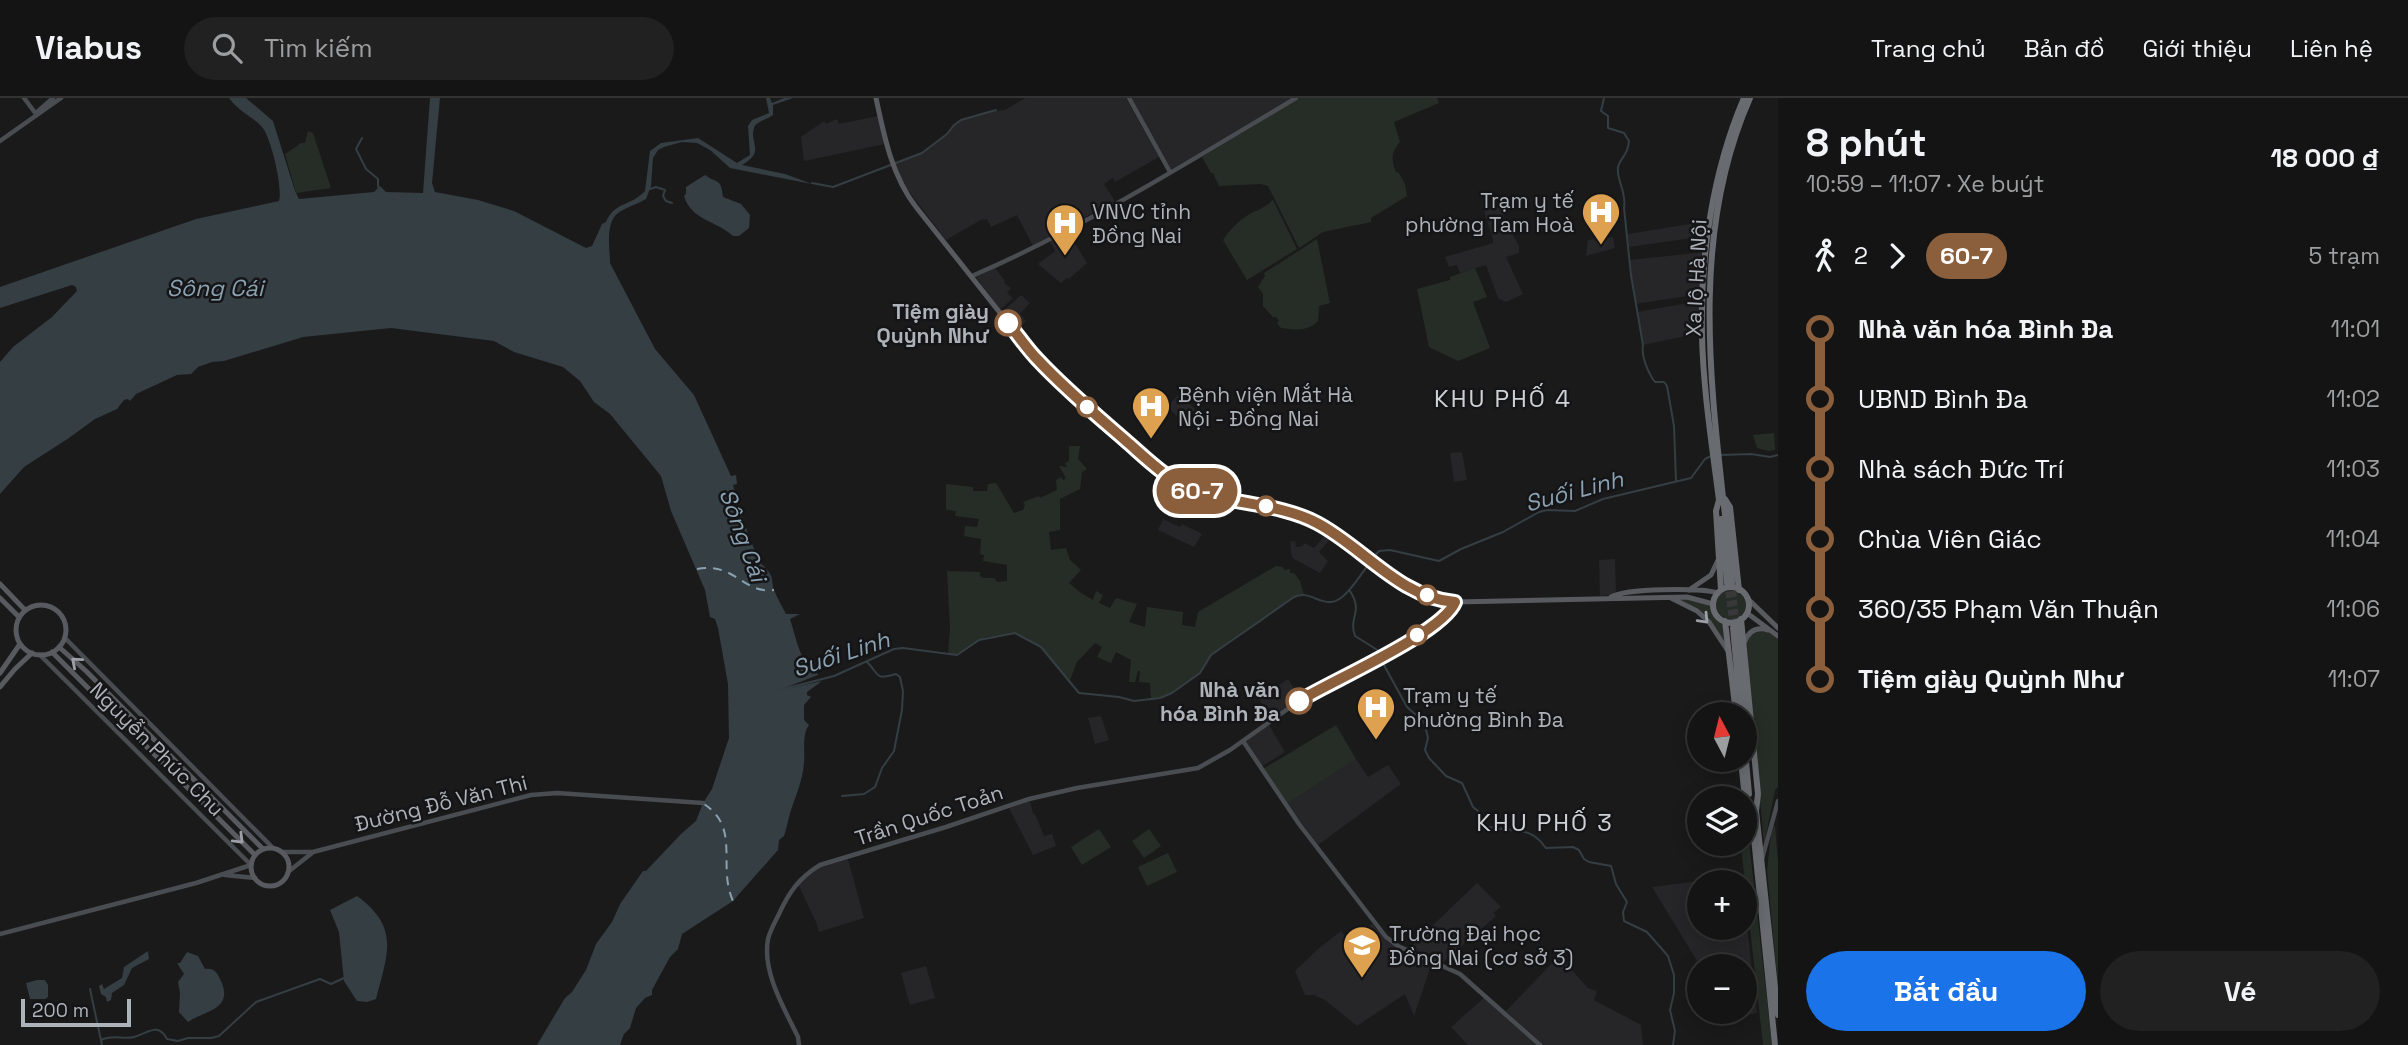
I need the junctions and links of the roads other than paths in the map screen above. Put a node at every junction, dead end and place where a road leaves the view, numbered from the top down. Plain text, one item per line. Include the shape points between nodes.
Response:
1 (24, 98) edge
2 (53, 98) edge
3 (61, 98) edge
4 (876, 98) edge
5 (1129, 98) edge
6 (1296, 98) edge
7 (1742, 98) edge
8 (1752, 98) edge
9 (1742, 111) junction
10 (36, 114) junction
11 (0, 141) edge
12 (1170, 172) junction
13 (972, 276) junction
14 (1716, 447) junction
15 (1721, 499) junction
16 (1719, 558) junction
17 (1730, 582) tunnel mouth
18 (0, 585) edge
19 (1689, 590) junction
20 (1739, 590) junction
21 (1720, 591) junction
22 (1610, 597) junction
23 (0, 598) edge
24 (1671, 598) junction
25 (1747, 598) junction
26 (1455, 602) junction
27 (1713, 604) junction
28 (26, 610) junction
29 (1747, 613) junction
30 (19, 617) junction
31 (1741, 619) junction
32 (1725, 621) junction
33 (1776, 632) edge
34 (65, 638) junction
35 (1744, 643) junction
36 (20, 644) junction
37 (59, 647) junction
38 (1728, 651) junction
39 (52, 652) junction
40 (33, 653) junction
41 (40, 655) junction
42 (0, 673) edge
43 (0, 687) edge
44 (1734, 702) edge
45 (1740, 702) edge
46 (1742, 702) edge
47 (1243, 741) junction
48 (1757, 797) edge
49 (1778, 801) edge
50 (703, 803) dead end
51 (1757, 832) edge
52 (273, 848) junction
53 (263, 849) junction
54 (281, 852) junction
55 (313, 852) junction
56 (1757, 853) edge
57 (255, 855) junction
58 (1762, 860) junction
59 (251, 864) junction
60 (288, 872) junction
61 (224, 875) junction
62 (255, 878) junction
63 (0, 934) edge
64 (1778, 1015) edge
65 (799, 1045) edge
66 (1540, 1045) edge
67 (1775, 1045) edge

1 - 10 street
2 - 10 street
3 - 10 street
4 - 13 main road via 905,192
5 - 12 street
6 - 12 street
7 - 9 highway, Xa lộ Hà Nội
8 - 9 highway, Xa lộ Hà Nội
9 - 14 highway, Xa lộ Hà Nội via 1719,200 1710,264 1709,341
9 - 14 highway, Xa lộ Hà Nội via 1727,146 1714,202 1703,292 1702,334
10 - 11 street
12 - 13 street via 1024,253
13 - 26 main road via 1046,369 1182,485 1317,523 1422,593
14 - 15 highway
15 - 16 highway via 1716,512
15 - 17 highway
15 - 20 highway via 1730,507
16 - 19 main road via 1711,575
16 - 21 highway
18 - 28 main road
19 - 21 main road
19 - 22 main road via 1622,592
20 - 21 highway
20 - 25 highway
21 - 27 highway
22 - 24 main road
22 - 26 main road
23 - 30 main road
24 - 27 main road via 1690,597
24 -> 38 main road via 1698,611
25 - 29 highway
25 - 33 main road
26 - 47 street, Trần Quốc Toản via 1433,625 1299,701
27 - 32 highway via 1716,615
28 - 30 main road
28 - 34 main road via 39,605 54,609 65,623
29 - 31 highway
29 - 33 main road
30 - 36 main road via 16,631
31 - 32 highway
31 - 35 highway
32 - 38 highway
33 - 35 main road via 1753,630
34 - 37 main road
34 - 52 street, Nguyễn Phúc Chu
35 - 48 highway
36 - 40 main road
36 - 42 main road
37 - 39 main road
53 -> 37 main road, Nguyễn Phúc Chu
38 - 44 highway
39 - 41 main road
39 -> 57 main road, Nguyễn Phúc Chu
40 - 41 main road
40 - 43 main road
41 - 59 street, Nguyễn Phúc Chu
45 - 46 highway via 1735,627
47 - 65 street, Trần Quốc Toản via 1186,772 1029,799 820,865 806,874 785,900 767,954 770,974
47 - 66 street via 1299,824 1386,937 1460,974
49 - 58 street
50 - 55 street, Đường Đỗ Văn Thi via 531,795
51 - 58 highway
52 - 53 main road
52 - 54 main road
53 - 57 main road
54 - 55 street, Đường Đỗ Văn Thi
54 - 60 main road
55 - 60 street, Đường Đỗ Văn Thi
56 - 67 highway
57 - 59 main road
58 - 64 highway
59 - 61 street
59 - 62 main road
60 - 62 main road via 273,886
61 - 62 street
61 - 63 street

